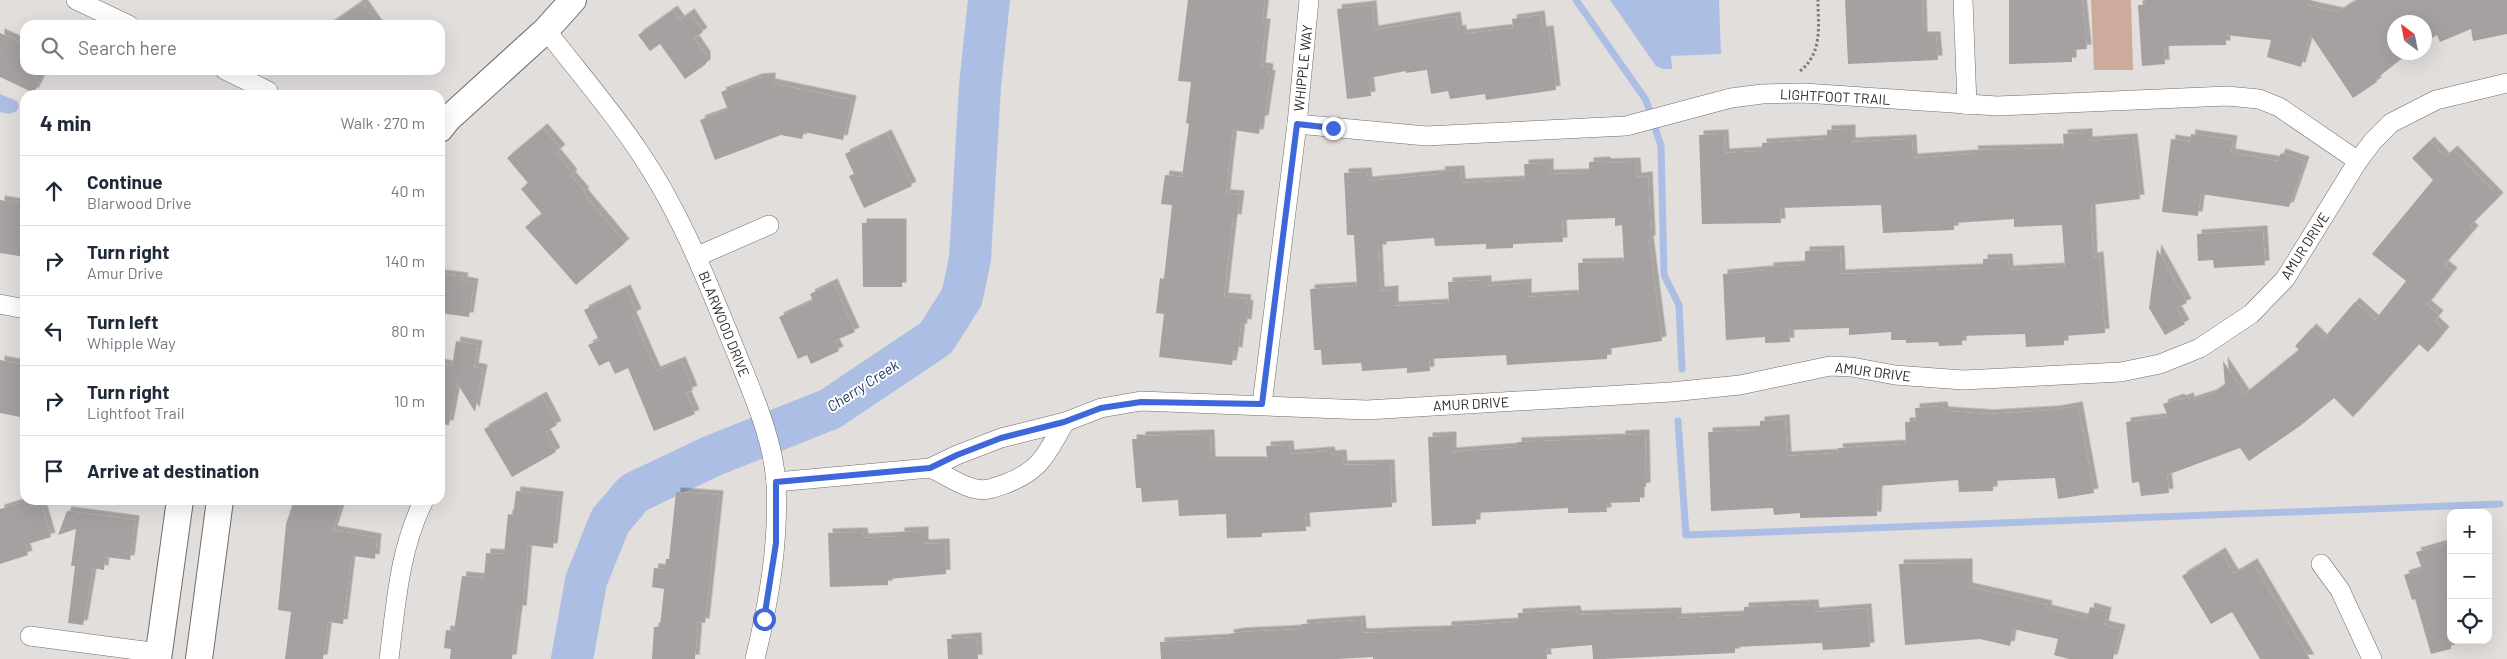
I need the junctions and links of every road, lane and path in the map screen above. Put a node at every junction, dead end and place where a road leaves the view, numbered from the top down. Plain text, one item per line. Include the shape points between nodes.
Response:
1 (76, 0) edge
2 (573, 0) edge
3 (1309, 0) edge
4 (1818, 0) edge
5 (1963, 0) edge
6 (118, 20) edge
7 (546, 30) junction
8 (236, 75) edge
9 (1793, 75) dead end
10 (2507, 83) edge
11 (268, 90) dead end
12 (1967, 105) junction
13 (445, 122) edge
14 (1297, 124) junction
15 (2358, 161) junction
16 (769, 225) dead end
17 (698, 256) junction
18 (0, 304) edge
19 (20, 309) edge
20 (1262, 404) junction
21 (1064, 422) junction
22 (930, 468) junction
23 (776, 482) junction
24 (179, 505) edge
25 (219, 505) edge
26 (422, 505) edge
27 (2321, 564) dead end
28 (30, 636) dead end
29 (159, 656) edge
30 (198, 659) edge
31 (389, 659) edge
32 (755, 659) edge
33 (2372, 659) edge

1 - 6 street
2 - 7 main road
3 - 14 street, WHIPPLE WAY
4 - 9 path via 1816,53 1810,63
5 - 12 street
7 - 13 main road
7 - 17 street, BLARWOOD DRIVE via 638,150
8 - 11 street
10 - 15 street, AMUR DRIVE via 2436,100 2414,109 2391,123
12 - 14 street, LIGHTFOOT TRAIL via 1804,93 1762,94 1731,98 1626,126 1426,136
12 - 15 street, LIGHTFOOT TRAIL via 2023,106 2227,96 2259,99 2279,107
14 - 20 street, WHIPPLE WAY
15 - 20 street, AMUR DRIVE via 2285,279 2251,314 2200,348 2160,364 2121,372 1963,380 1830,366 1740,385 1671,392 1367,410 1301,409
16 - 17 street
17 - 23 street, BLARWOOD DRIVE via 760,413
18 - 19 street
20 - 21 street, AMUR DRIVE via 1132,402 1101,408
21 - 22 street, AMUR DRIVE via 1001,438
21 - 22 street via 1038,465 1026,476 990,490 960,484
22 - 23 street, AMUR DRIVE
23 - 32 street, BLARWOOD DRIVE via 773,574
24 - 29 main road
25 - 30 main road
26 - 31 street via 413,522 402,562
27 - 33 street via 2340,590
28 - 29 street

